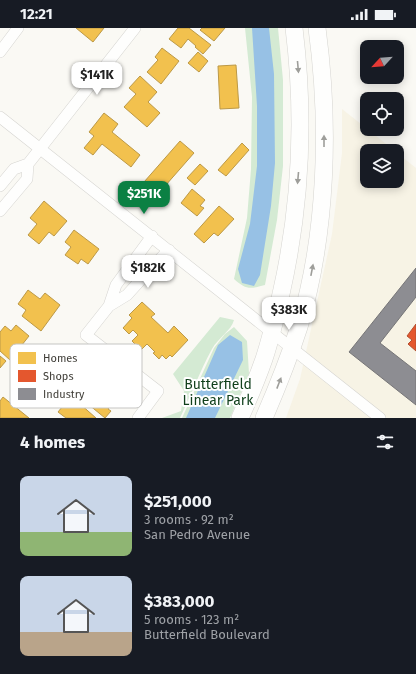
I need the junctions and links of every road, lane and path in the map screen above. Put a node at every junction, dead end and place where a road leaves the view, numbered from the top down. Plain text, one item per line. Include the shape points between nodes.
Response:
1 (18, 28) edge
2 (135, 28) edge
3 (294, 28) edge
4 (317, 28) edge
5 (0, 52) edge
6 (0, 117) edge
7 (40, 149) junction
8 (28, 164) junction
9 (0, 186) edge
10 (0, 211) edge
11 (152, 236) junction
12 (169, 250) junction
13 (109, 306) junction
14 (271, 332) junction
15 (98, 344) edge
16 (292, 348) junction
17 (142, 379) edge
18 (138, 418) edge
19 (240, 418) edge
20 (264, 418) edge
21 (380, 418) edge

1 - 5 street
2 - 7 street
3 -> 14 main road via 300,93 297,197 291,243
16 -> 4 main road via 308,290 319,228 322,192 324,100
6 - 7 street
7 - 8 street
7 - 11 street
8 - 9 street via 14,169
8 - 10 street via 27,180
11 - 12 street
11 - 13 street via 116,285
12 - 13 street via 127,295
12 - 14 street
13 - 15 street via 86,335
14 - 16 street
14 - 19 main road via 264,358
20 -> 16 main road
16 - 21 street
17 - 18 street via 158,391

